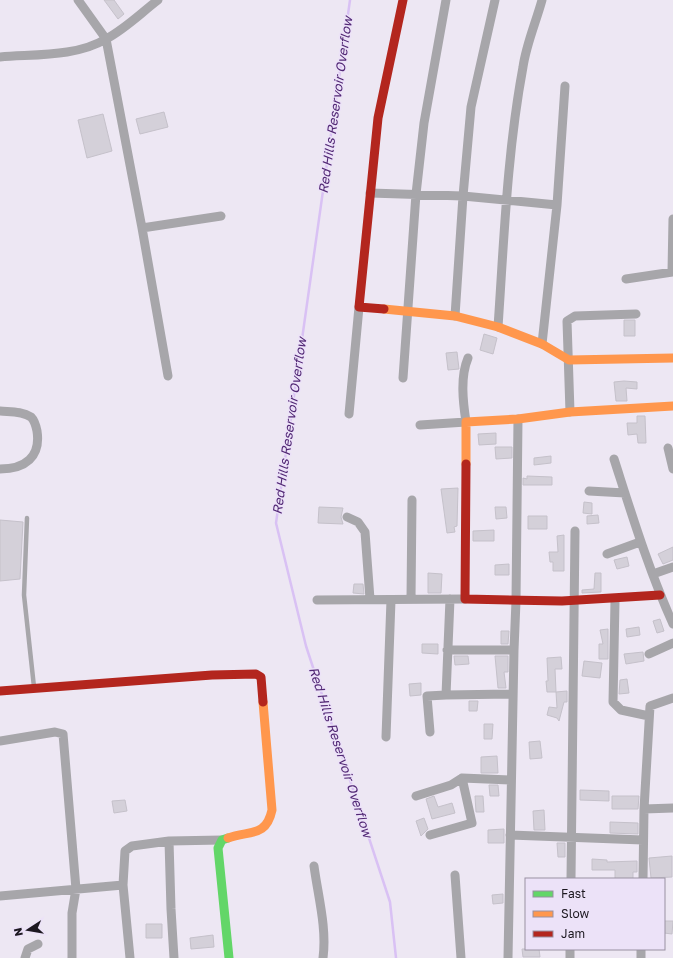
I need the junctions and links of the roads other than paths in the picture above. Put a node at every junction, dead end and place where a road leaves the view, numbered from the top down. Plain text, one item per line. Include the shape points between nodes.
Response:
1 (78, 0) edge
2 (158, 0) edge
3 (403, 0) edge
4 (446, 0) edge
5 (495, 0) edge
6 (542, 0) edge
7 (106, 39) junction
8 (0, 57) edge
9 (565, 86) dead end
10 (370, 193) junction
11 (416, 194) junction
12 (462, 196) junction
13 (507, 200) junction
14 (557, 205) junction
15 (221, 216) dead end
16 (672, 219) edge
17 (142, 228) junction
18 (672, 272) edge
19 (626, 279) dead end
20 (359, 307) junction
21 (407, 310) junction
22 (636, 314) dead end
23 (455, 316) junction
24 (498, 327) junction
25 (542, 344) junction
26 (468, 358) dead end
27 (673, 358) edge
28 (569, 360) junction
29 (168, 376) dead end
30 (403, 378) dead end
31 (673, 406) edge
32 (0, 411) edge
33 (570, 412) junction
34 (349, 414) dead end
35 (518, 420) junction
36 (466, 422) junction
37 (420, 425) dead end
38 (668, 448) dead end
39 (614, 460) dead end
40 (0, 469) edge
41 (673, 469) edge
42 (589, 491) dead end
43 (625, 493) junction
44 (412, 500) dead end
45 (348, 517) dead end
46 (27, 518) dead end
47 (575, 531) dead end
48 (640, 542) junction
49 (607, 554) dead end
50 (673, 567) edge
51 (653, 574) junction
52 (660, 595) junction
53 (450, 598) junction
54 (370, 599) junction
55 (411, 599) junction
56 (465, 599) junction
57 (317, 600) dead end
58 (391, 600) junction
59 (516, 601) junction
60 (615, 601) junction
61 (575, 602) junction
62 (673, 624) edge
63 (673, 643) edge
64 (447, 650) junction
65 (514, 650) junction
66 (649, 654) dead end
67 (34, 689) junction
68 (0, 692) edge
69 (513, 694) junction
70 (446, 695) junction
71 (673, 698) edge
72 (649, 716) junction
73 (430, 732) dead end
74 (386, 737) dead end
75 (0, 741) edge
76 (462, 778) junction
77 (512, 780) junction
78 (416, 796) dead end
79 (673, 808) edge
80 (644, 809) junction
81 (430, 835) dead end
82 (510, 835) junction
83 (572, 838) junction
84 (222, 840) junction
85 (643, 840) junction
86 (170, 841) junction
87 (314, 866) dead end
88 (455, 875) dead end
89 (572, 878) edge
90 (643, 878) edge
91 (123, 885) junction
92 (76, 889) junction
93 (0, 896) edge
94 (38, 944) dead end
95 (72, 957) edge
96 (25, 958) edge
97 (130, 958) edge
98 (174, 958) edge
99 (229, 958) edge
100 (323, 958) edge
101 (461, 958) edge
102 (508, 958) edge

1 - 7 street
2 - 7 street
3 - 10 street via 378,118
4 - 11 street via 424,123
5 - 12 street via 471,107
6 - 13 street via 523,65
7 - 8 street via 69,52
7 - 17 street
9 - 14 street
10 - 11 street
10 - 20 street
11 - 12 street
11 - 21 street
12 - 13 street
12 - 23 street
13 - 14 street
13 - 24 street
14 - 25 street
15 - 17 street
16 - 18 street
17 - 29 street
18 - 19 street
20 - 21 street
20 - 34 street
21 - 23 street
21 - 30 street
22 - 28 street via 570,318 566,326
23 - 24 street
24 - 25 street
25 - 28 street
26 - 36 street via 463,391
27 - 28 street
28 - 33 street
31 - 33 street
32 - 40 street via 21,412 32,417 38,440 31,458 21,466
33 - 35 street
35 - 36 street
35 - 59 street
36 - 37 street
36 - 56 street
38 - 41 street
39 - 43 street
42 - 43 street
43 - 48 street
44 - 55 street
45 - 54 street via 358,522 364,532
46 - 67 lane via 24,595
47 - 61 street
48 - 49 street
48 - 51 street
50 - 51 street
51 - 52 street
52 - 60 street
52 - 62 street
53 - 55 street
53 - 56 street
53 - 64 street
54 - 57 street
54 - 58 street
55 - 58 street
56 - 59 street
58 - 74 street
59 - 61 street
59 - 65 street
60 - 61 street
60 - 72 street via 613,702 621,710
61 - 83 street
63 - 66 street
64 - 65 street
64 - 70 street
65 - 69 street
67 - 68 street
67 - 84 street via 212,675 256,674 261,677 271,821 267,827 255,832
69 - 70 street
69 - 77 street
70 - 73 street via 427,696
71 - 72 street via 650,706
72 - 80 street
75 - 92 street via 54,732 63,734
76 - 77 street
76 - 78 street via 451,785
76 - 81 street via 472,823
77 - 82 street
79 - 80 street
80 - 85 street
82 - 83 street
82 - 102 street
83 - 85 street
83 - 89 street
84 - 86 street
84 - 99 street via 218,848 218,864
85 - 90 street
86 - 91 street via 128,848 123,856
86 - 98 street
87 - 100 street via 323,926
88 - 101 street
91 - 92 street
91 - 97 street
92 - 93 street
92 - 95 street via 72,913
94 - 96 street via 28,949

